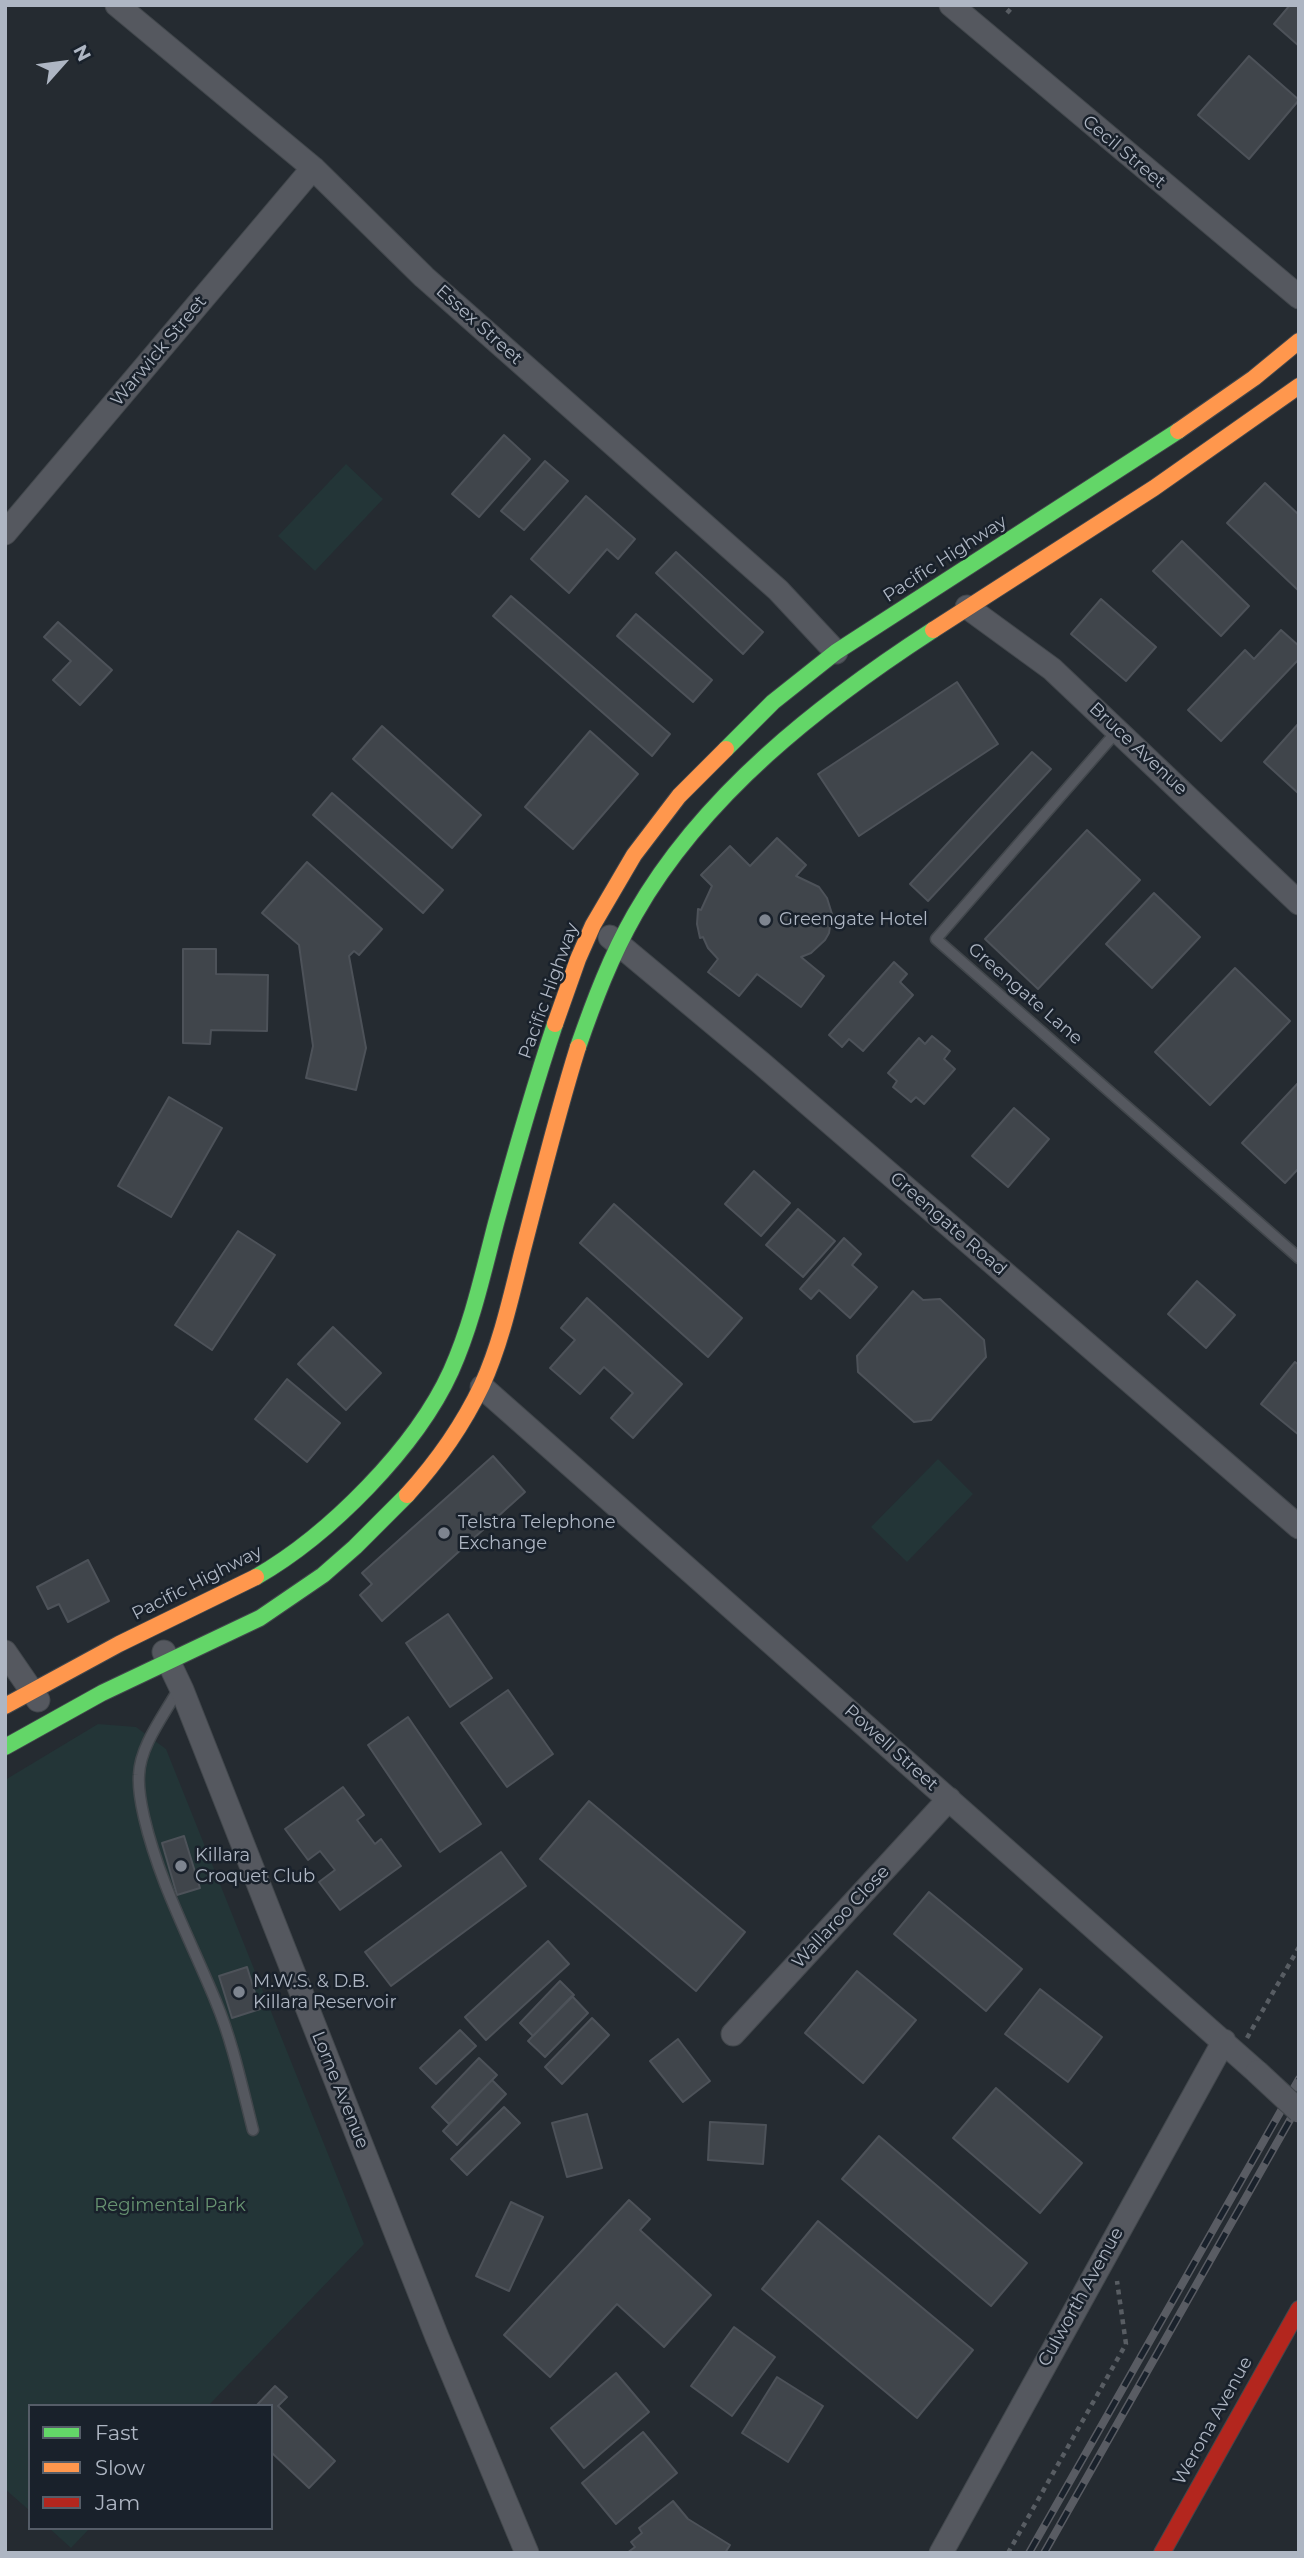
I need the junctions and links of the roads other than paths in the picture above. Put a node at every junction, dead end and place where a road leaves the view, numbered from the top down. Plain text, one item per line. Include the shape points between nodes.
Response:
1 (117, 5) edge
2 (951, 5) edge
3 (313, 168) junction
4 (1299, 298) edge
5 (1299, 341) edge
6 (1299, 386) edge
7 (5, 533) edge
8 (967, 607) junction
9 (836, 652) junction
10 (1119, 730) junction
11 (1299, 903) edge
12 (593, 925) junction
13 (618, 944) junction
14 (1299, 1258) edge
15 (482, 1387) junction
16 (1299, 1527) edge
17 (152, 1628) junction
18 (5, 1652) edge
19 (169, 1661) junction
20 (180, 1686) junction
21 (33, 1691) junction
22 (5, 1706) edge
23 (51, 1720) junction
24 (5, 1747) edge
25 (949, 1799) junction
26 (733, 2034) dead end
27 (1224, 2041) junction
28 (1299, 2110) edge
29 (254, 2130) dead end
30 (1299, 2309) edge
31 (527, 2553) edge
32 (941, 2553) edge
33 (1162, 2553) edge

1 - 3 street, Essex Street
2 - 4 street, Cecil Street
3 - 7 street, Warwick Street
3 - 9 street, Essex Street via 424,277 778,590
5 - 9 main road, Pacific Highway via 1173,434
6 - 8 main road via 1192,464
8 - 10 street, Bruce Avenue via 1052,669
8 - 13 main road via 796,729 740,782 659,876
9 - 12 main road, Pacific Highway via 773,702 679,796 634,855
10 - 11 street, Bruce Avenue
10 - 14 lane, Greengate Lane via 936,939
12 - 13 street, Greengate Road
12 - 17 main road, Pacific Highway via 545,1054 467,1332 424,1420 388,1466 295,1552 242,1585
13 - 15 main road via 578,1049
13 - 16 street, Greengate Road
15 - 19 main road via 449,1444 413,1489 335,1564 285,1604
15 - 25 street, Powell Street
17 - 19 street, Lorne Avenue
17 - 21 main road, Pacific Highway
18 - 21 street
19 - 20 street, Lorne Avenue
19 - 23 main road
20 - 29 lane via 144,1752 139,1795 169,1895 230,2043
20 - 31 street, Lorne Avenue
21 - 22 main road, Pacific Highway
21 - 23 street
23 - 24 main road
25 - 26 street, Wallaroo Close
25 - 27 street, Powell Street
27 - 28 street, Powell Street, bridge
27 - 32 street, Culworth Avenue
30 - 33 main road, Werona Avenue

